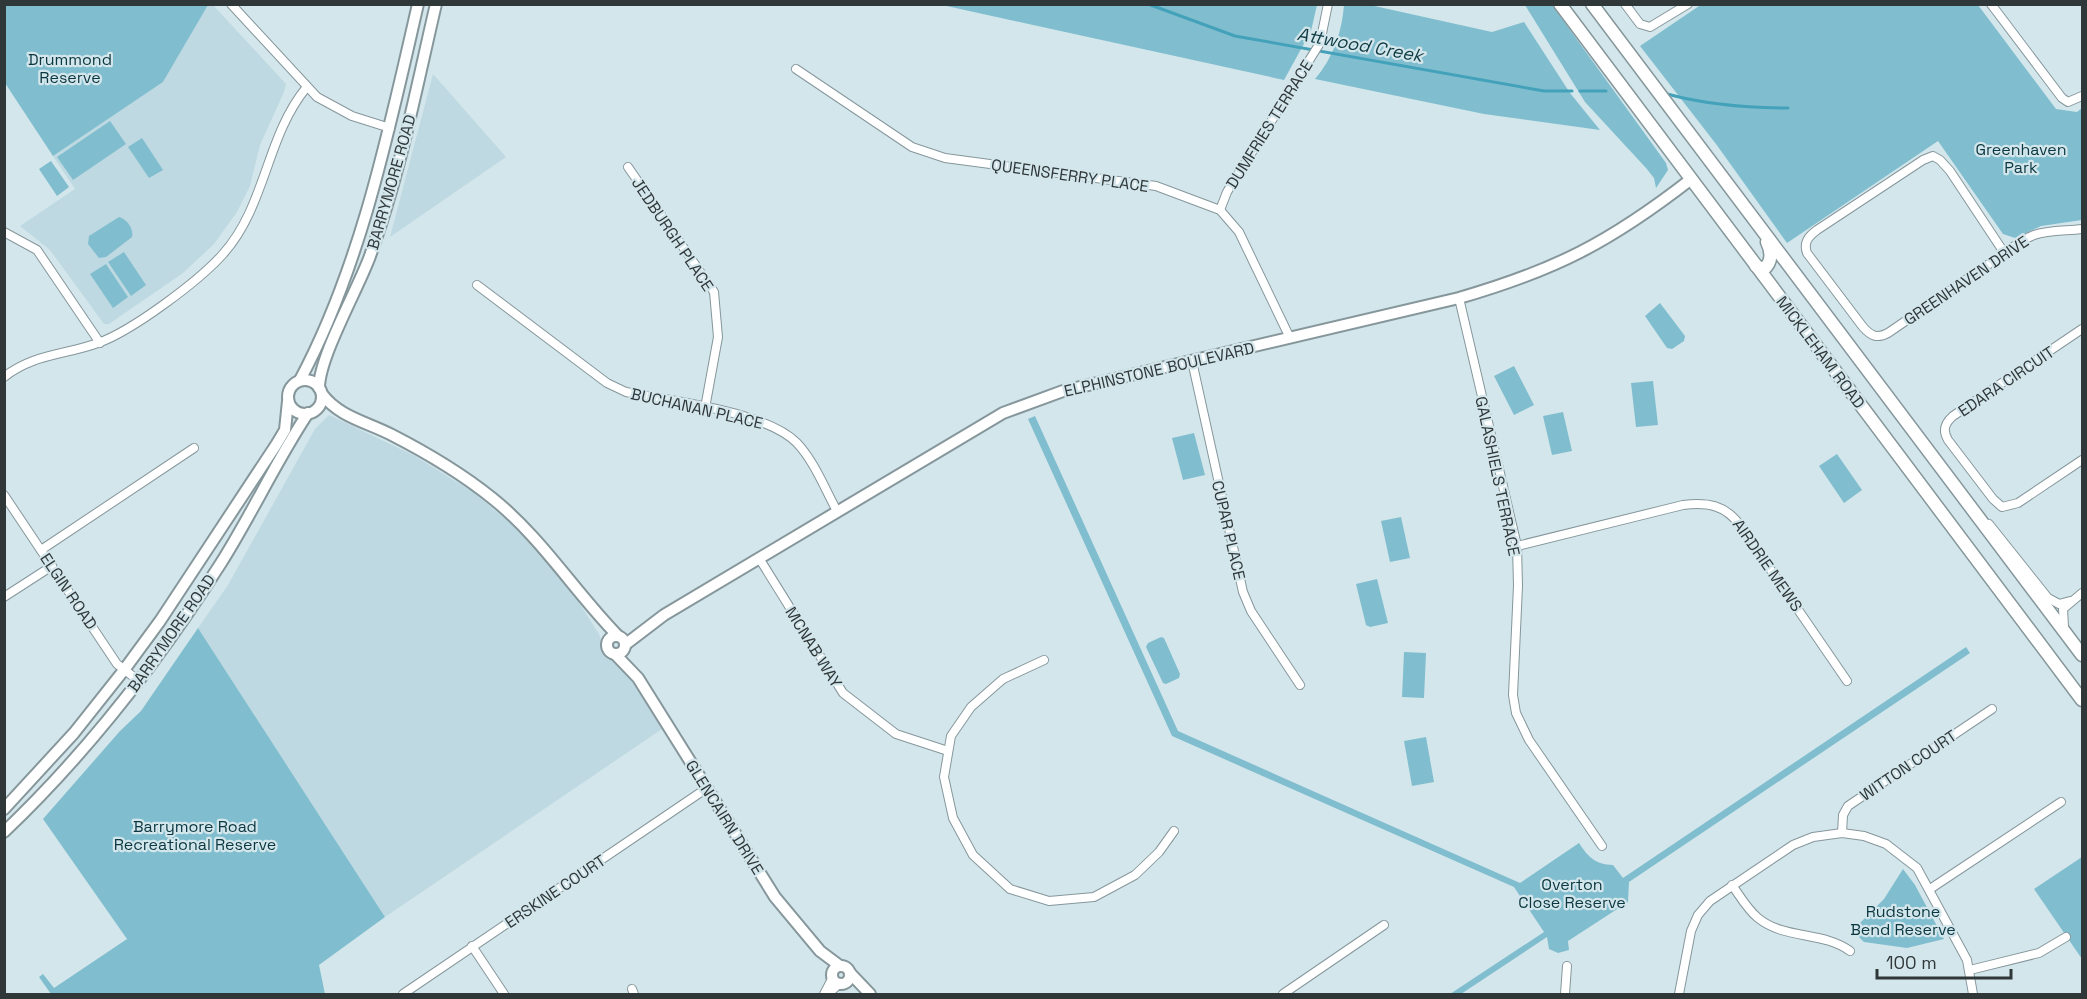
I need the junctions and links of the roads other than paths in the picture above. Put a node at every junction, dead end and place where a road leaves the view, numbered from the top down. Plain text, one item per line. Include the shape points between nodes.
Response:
1 (231, 4) edge
2 (418, 4) edge
3 (436, 4) edge
4 (1328, 4) edge
5 (1560, 4) edge
6 (1592, 4) edge
7 (1625, 4) edge
8 (1688, 4) edge
9 (1991, 4) edge
10 (796, 69) dead end
11 (306, 88) junction
12 (2082, 96) edge
13 (390, 128) junction
14 (406, 133) junction
15 (628, 167) dead end
16 (1690, 180) junction
17 (1220, 210) junction
18 (1749, 213) junction
19 (2082, 229) edge
20 (4, 232) edge
21 (2005, 254) junction
22 (1756, 266) junction
23 (477, 285) dead end
24 (1459, 298) junction
25 (2082, 329) edge
26 (1290, 338) junction
27 (100, 343) junction
28 (1192, 361) junction
29 (4, 377) edge
30 (300, 380) junction
31 (320, 391) junction
32 (288, 401) junction
33 (705, 408) junction
34 (312, 412) junction
35 (346, 414) junction
36 (194, 448) dead end
37 (2082, 460) edge
38 (4, 495) edge
39 (1971, 507) junction
40 (837, 511) junction
41 (1517, 546) junction
42 (41, 550) junction
43 (759, 558) junction
44 (52, 566) junction
45 (2082, 593) edge
46 (4, 597) edge
47 (2070, 601) junction
48 (597, 615) junction
49 (2070, 638) junction
50 (622, 641) junction
51 (607, 643) junction
52 (615, 654) junction
53 (2082, 655) edge
54 (1044, 660) dead end
55 (124, 670) junction
56 (638, 678) junction
57 (140, 681) junction
58 (1847, 681) dead end
59 (1300, 685) dead end
60 (2082, 700) edge
61 (1992, 709) dead end
62 (948, 751) junction
63 (707, 788) junction
64 (2061, 802) dead end
65 (4, 808) edge
66 (1174, 831) dead end
67 (4, 832) edge
68 (1842, 833) junction
69 (1602, 846) dead end
70 (1732, 885) junction
71 (1930, 889) junction
72 (1384, 925) dead end
73 (2066, 937) dead end
74 (472, 946) junction
75 (1850, 951) dead end
76 (1567, 966) dead end
77 (1970, 970) junction
78 (840, 976) junction
79 (868, 993) edge
80 (404, 994) edge
81 (504, 994) edge
82 (826, 994) edge
83 (1283, 994) edge
84 (1565, 994) edge
85 (1679, 994) edge
86 (1973, 994) edge

1 - 11 street
2 - 13 street, BARRYMORE ROAD
3 - 14 street, BARRYMORE ROAD
4 - 17 street, DUMFRIES TERRACE via 1320,43 1227,192
5 - 16 main road, MICKLEHAM ROAD
6 - 18 main road, MICKLEHAM ROAD
7 - 8 street via 1643,26 1658,25
9 - 12 street via 2062,98 2068,102
10 - 17 street, QUEENSFERRY PLACE via 912,147 945,158 1156,186
11 - 13 street via 331,106
11 - 27 street via 290,110 271,151 260,191 226,250 194,282
13 - 14 street
13 - 30 street, BARRYMORE ROAD via 345,279
14 - 31 street, BARRYMORE ROAD via 369,257 323,368
15 - 33 street, JEDBURGH PLACE via 714,291 718,338
16 - 22 main road, MICKLEHAM ROAD
16 - 24 street, ELPHINSTONE BOULEVARD via 1639,219 1566,261 1515,282
17 - 26 street, QUEENSFERRY PLACE via 1239,232
18 - 22 main road via 1770,253 1766,268
18 - 39 main road, MICKLEHAM ROAD
19 - 21 street, GREENHAVEN DRIVE via 2032,236
20 - 27 street via 38,250
21 - 21 street, GREENHAVEN DRIVE via 1888,333 1877,336 1867,332 1807,253 1807,239 1933,156 1950,171
22 - 60 main road, MICKLEHAM ROAD
23 - 33 street, BUCHANAN PLACE via 607,383 626,392
24 - 26 street, ELPHINSTONE BOULEVARD
24 - 41 street, GALASHIELS TERRACE
25 - 37 street, EDARA CIRCUIT via 1953,416 1944,430 1994,500 2004,507 2018,503
26 - 28 street, ELPHINSTONE BOULEVARD
27 - 29 street via 44,356
28 - 40 street, ELPHINSTONE BOULEVARD via 1063,391 1003,413
28 - 59 street, CUPAR PLACE via 1243,592 1251,611
30 - 31 street via 311,381
30 - 32 street via 290,388
31 - 34 street
31 - 35 street, GLENCAIRN DRIVE via 329,404
32 - 34 street via 298,413
32 - 55 street, BARRYMORE ROAD via 285,430 276,445
33 - 40 street, BUCHANAN PLACE via 757,419 797,442
34 - 35 street, GLENCAIRN DRIVE via 327,409
34 - 57 street, BARRYMORE ROAD via 221,562
35 - 48 street, GLENCAIRN DRIVE via 436,459 492,498 534,537
36 - 42 street
38 - 42 street, ELGIN ROAD
39 - 47 street via 2000,534 2048,598 2059,603
39 - 49 main road, MICKLEHAM ROAD
40 - 43 street, ELPHINSTONE BOULEVARD
41 - 58 street, AIRDRIE MEWS via 1683,506 1719,507 1740,525
41 - 69 street, GALASHIELS TERRACE via 1513,695 1516,713 1529,740
42 - 44 street, ELGIN ROAD
43 - 50 street, ELPHINSTONE BOULEVARD
43 - 62 street, MCNAB WAY via 843,693 896,734
44 - 46 street
44 - 55 street, ELGIN ROAD
45 - 47 street
47 - 49 street via 2062,615
48 - 50 street, GLENCAIRN DRIVE
48 - 51 street, GLENCAIRN DRIVE
49 - 53 main road, MICKLEHAM ROAD
50 - 51 street via 612,636
50 - 52 street via 620,653
50 - 56 street, GLENCAIRN DRIVE
51 - 52 street
52 - 56 street, GLENCAIRN DRIVE
54 - 62 street via 1003,679 970,707 951,736
55 - 57 street, ELGIN ROAD
55 - 65 street, BARRYMORE ROAD via 74,733
56 - 63 street, GLENCAIRN DRIVE
57 - 67 street, BARRYMORE ROAD
61 - 68 street, WITTON COURT via 1848,806
62 - 66 street via 944,777 953,818 973,855 1010,889 1049,901 1094,897 1136,875
63 - 74 street, ERSKINE COURT
63 - 78 street, GLENCAIRN DRIVE via 775,897
64 - 71 street
68 - 70 street via 1802,840
68 - 71 street via 1864,836 1894,849 1917,868
70 - 75 street via 1750,911 1769,926 1829,940
70 - 85 street via 1710,901 1694,923
71 - 77 street
72 - 83 street
73 - 77 street via 2039,953
74 - 80 street, ERSKINE COURT
74 - 81 street
76 - 84 street
77 - 86 street
78 - 79 street, GLENCAIRN DRIVE
78 - 82 street

